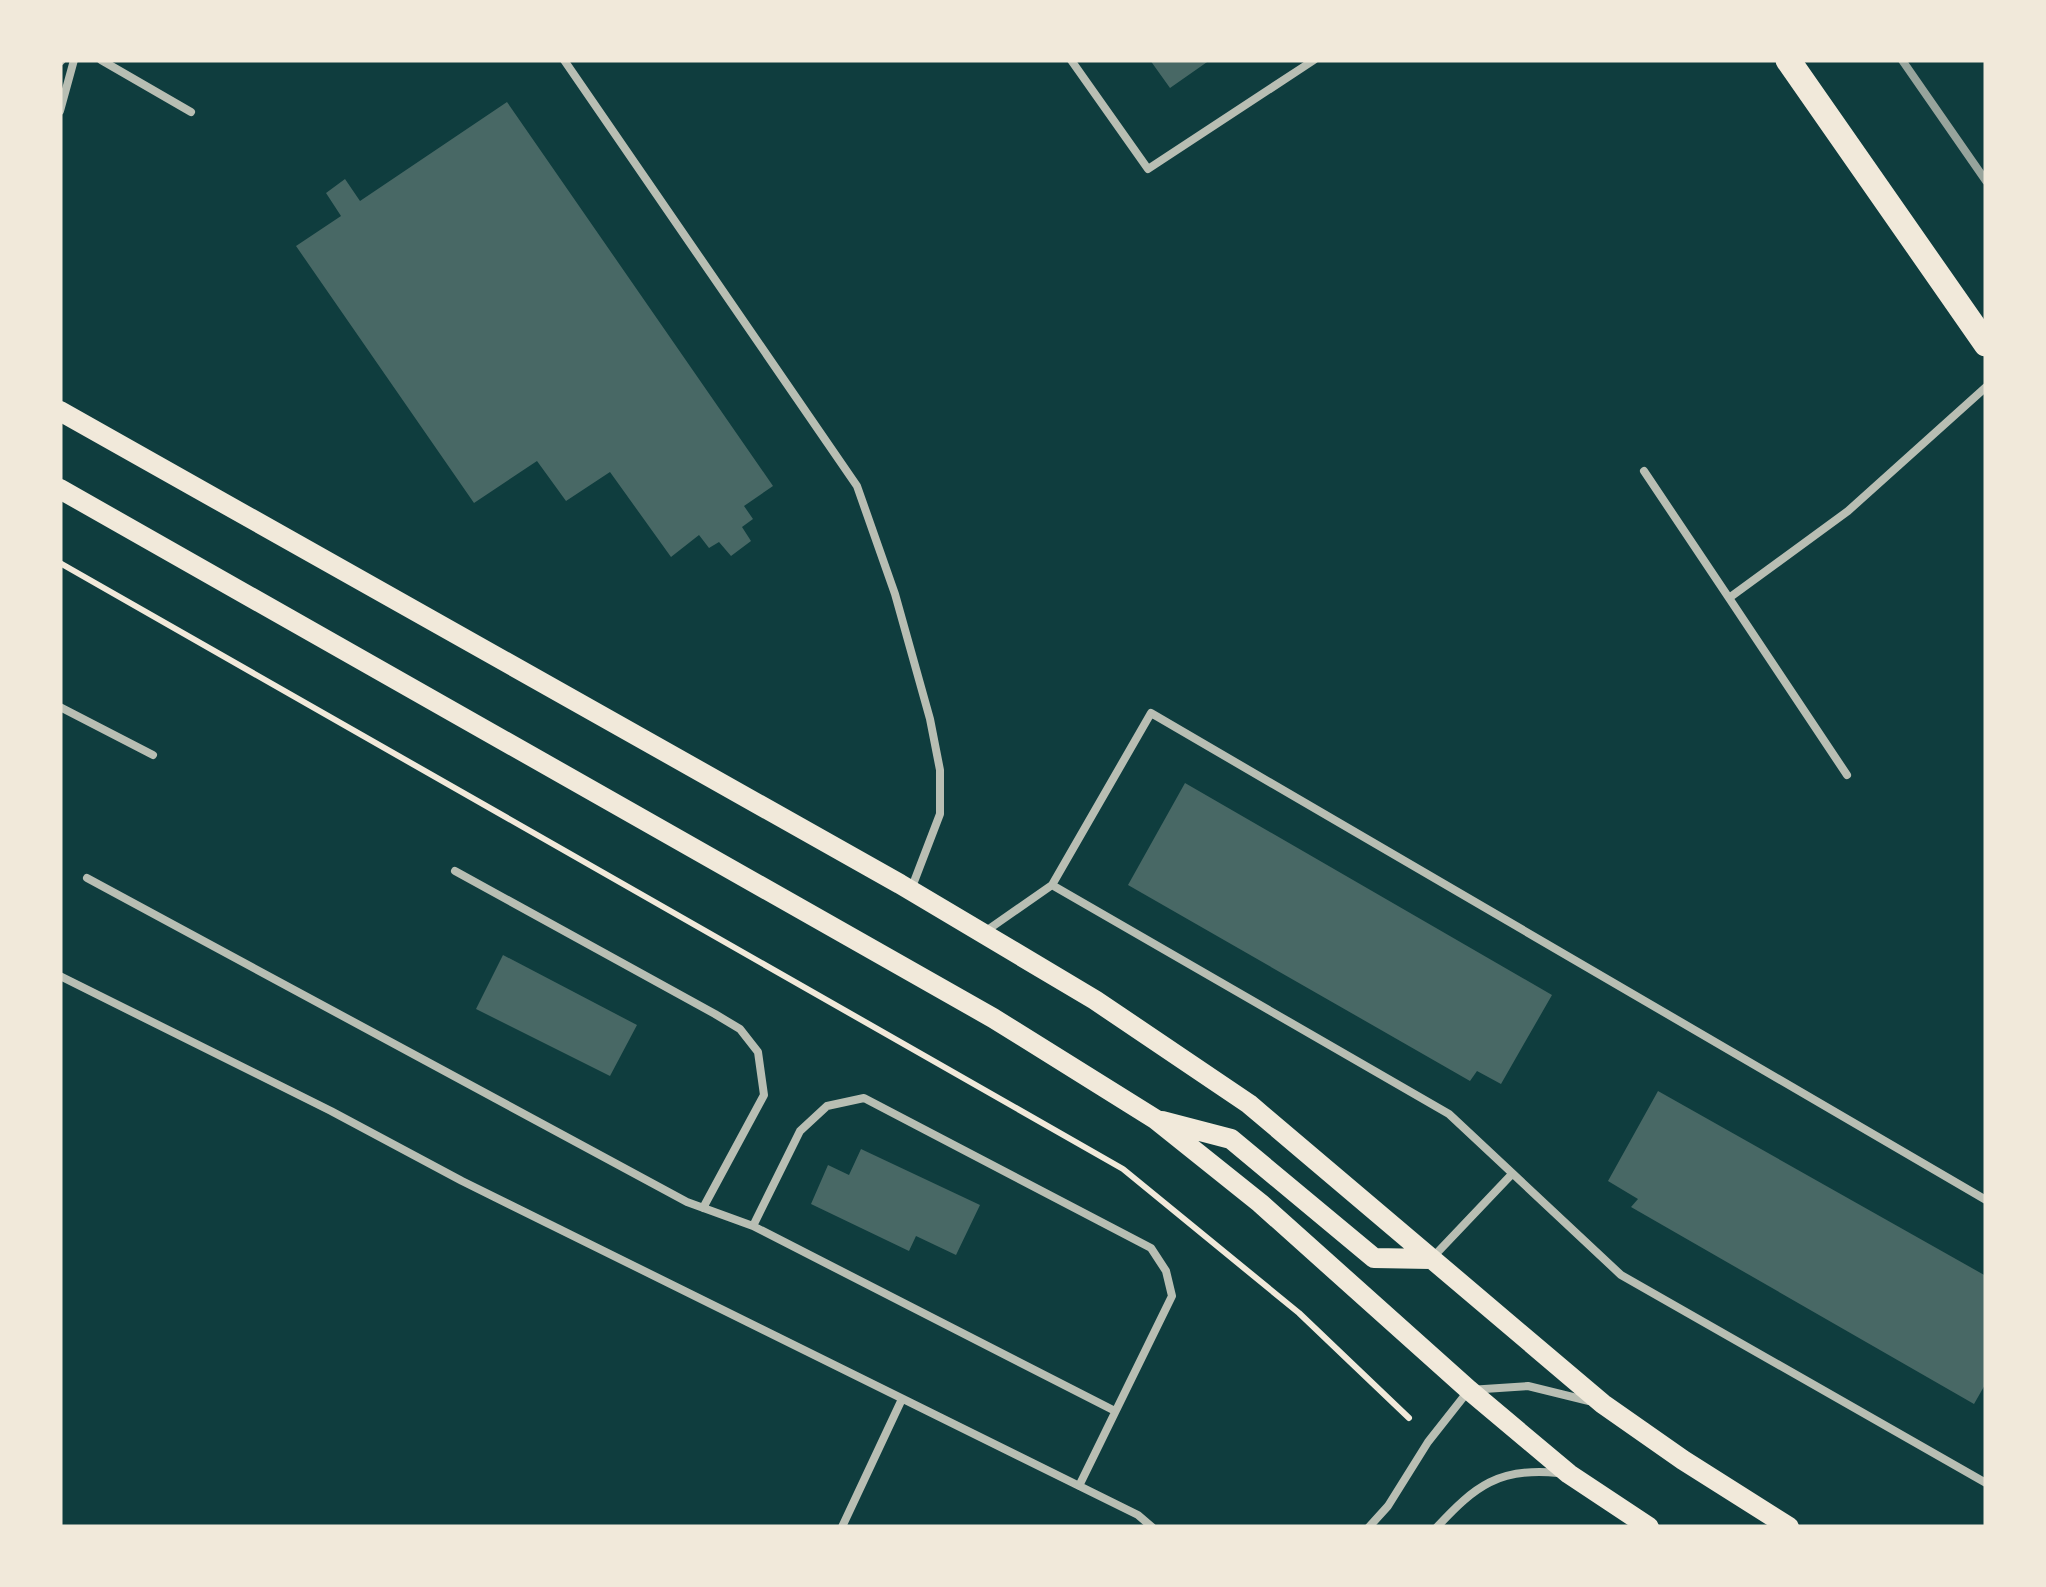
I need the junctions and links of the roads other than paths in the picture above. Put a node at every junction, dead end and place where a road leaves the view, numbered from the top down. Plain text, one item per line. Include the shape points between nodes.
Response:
1 (74, 60) edge
2 (102, 60) edge
3 (564, 60) edge
4 (1071, 60) edge
5 (1314, 60) edge
6 (1788, 60) edge
7 (60, 111) edge
8 (191, 112) dead end
9 (1986, 344) edge
10 (1986, 387) edge
11 (60, 411) edge
12 (1644, 471) dead end
13 (60, 489) edge
14 (1729, 598) junction
15 (60, 708) edge
16 (154, 755) dead end
17 (1848, 775) dead end
18 (456, 871) dead end
19 (86, 878) dead end
20 (1052, 885) junction
21 (911, 890) junction
22 (983, 933) junction
23 (60, 976) edge
24 (1155, 1119) junction
25 (1512, 1174) junction
26 (1986, 1200) edge
27 (703, 1208) junction
28 (754, 1226) junction
29 (1431, 1259) junction
30 (1469, 1390) junction
31 (902, 1399) junction
32 (1603, 1404) junction
33 (1115, 1411) junction
34 (1569, 1474) junction
35 (1986, 1483) edge
36 (1079, 1486) junction
37 (842, 1527) edge
38 (1152, 1527) edge
39 (1368, 1527) edge
40 (1437, 1527) edge
41 (1649, 1527) edge
42 (1789, 1527) edge

1 - 7 lane
2 - 8 lane
3 - 21 lane via 857,486 895,594 940,770 940,814
4 - 5 lane via 1148,169
6 - 9 main road
10 - 14 lane via 1848,511
11 - 21 main road
12 - 14 lane
13 - 24 main road via 993,1018
14 - 17 lane
15 - 16 lane
18 - 27 lane via 740,1028 758,1052 764,1096
19 - 27 lane
20 - 22 lane
20 - 25 lane via 1449,1114
20 - 26 lane via 1152,713
21 - 22 main road
22 - 29 main road via 1250,1104
23 - 31 lane
24 - 29 main road via 1231,1139 1374,1258
24 - 30 main road via 1260,1203
25 - 29 lane
25 - 35 lane via 1621,1276
27 - 28 lane
28 - 33 lane
28 - 33 lane via 800,1131 827,1106 864,1098 962,1146 1151,1248 1166,1270 1172,1296
29 - 32 main road
30 - 32 lane via 1528,1386
30 - 34 main road
30 - 39 lane
31 - 36 lane
31 - 37 lane
32 - 42 main road
33 - 36 lane
34 - 40 lane via 1504,1475 1478,1486
34 - 41 main road
36 - 38 lane

